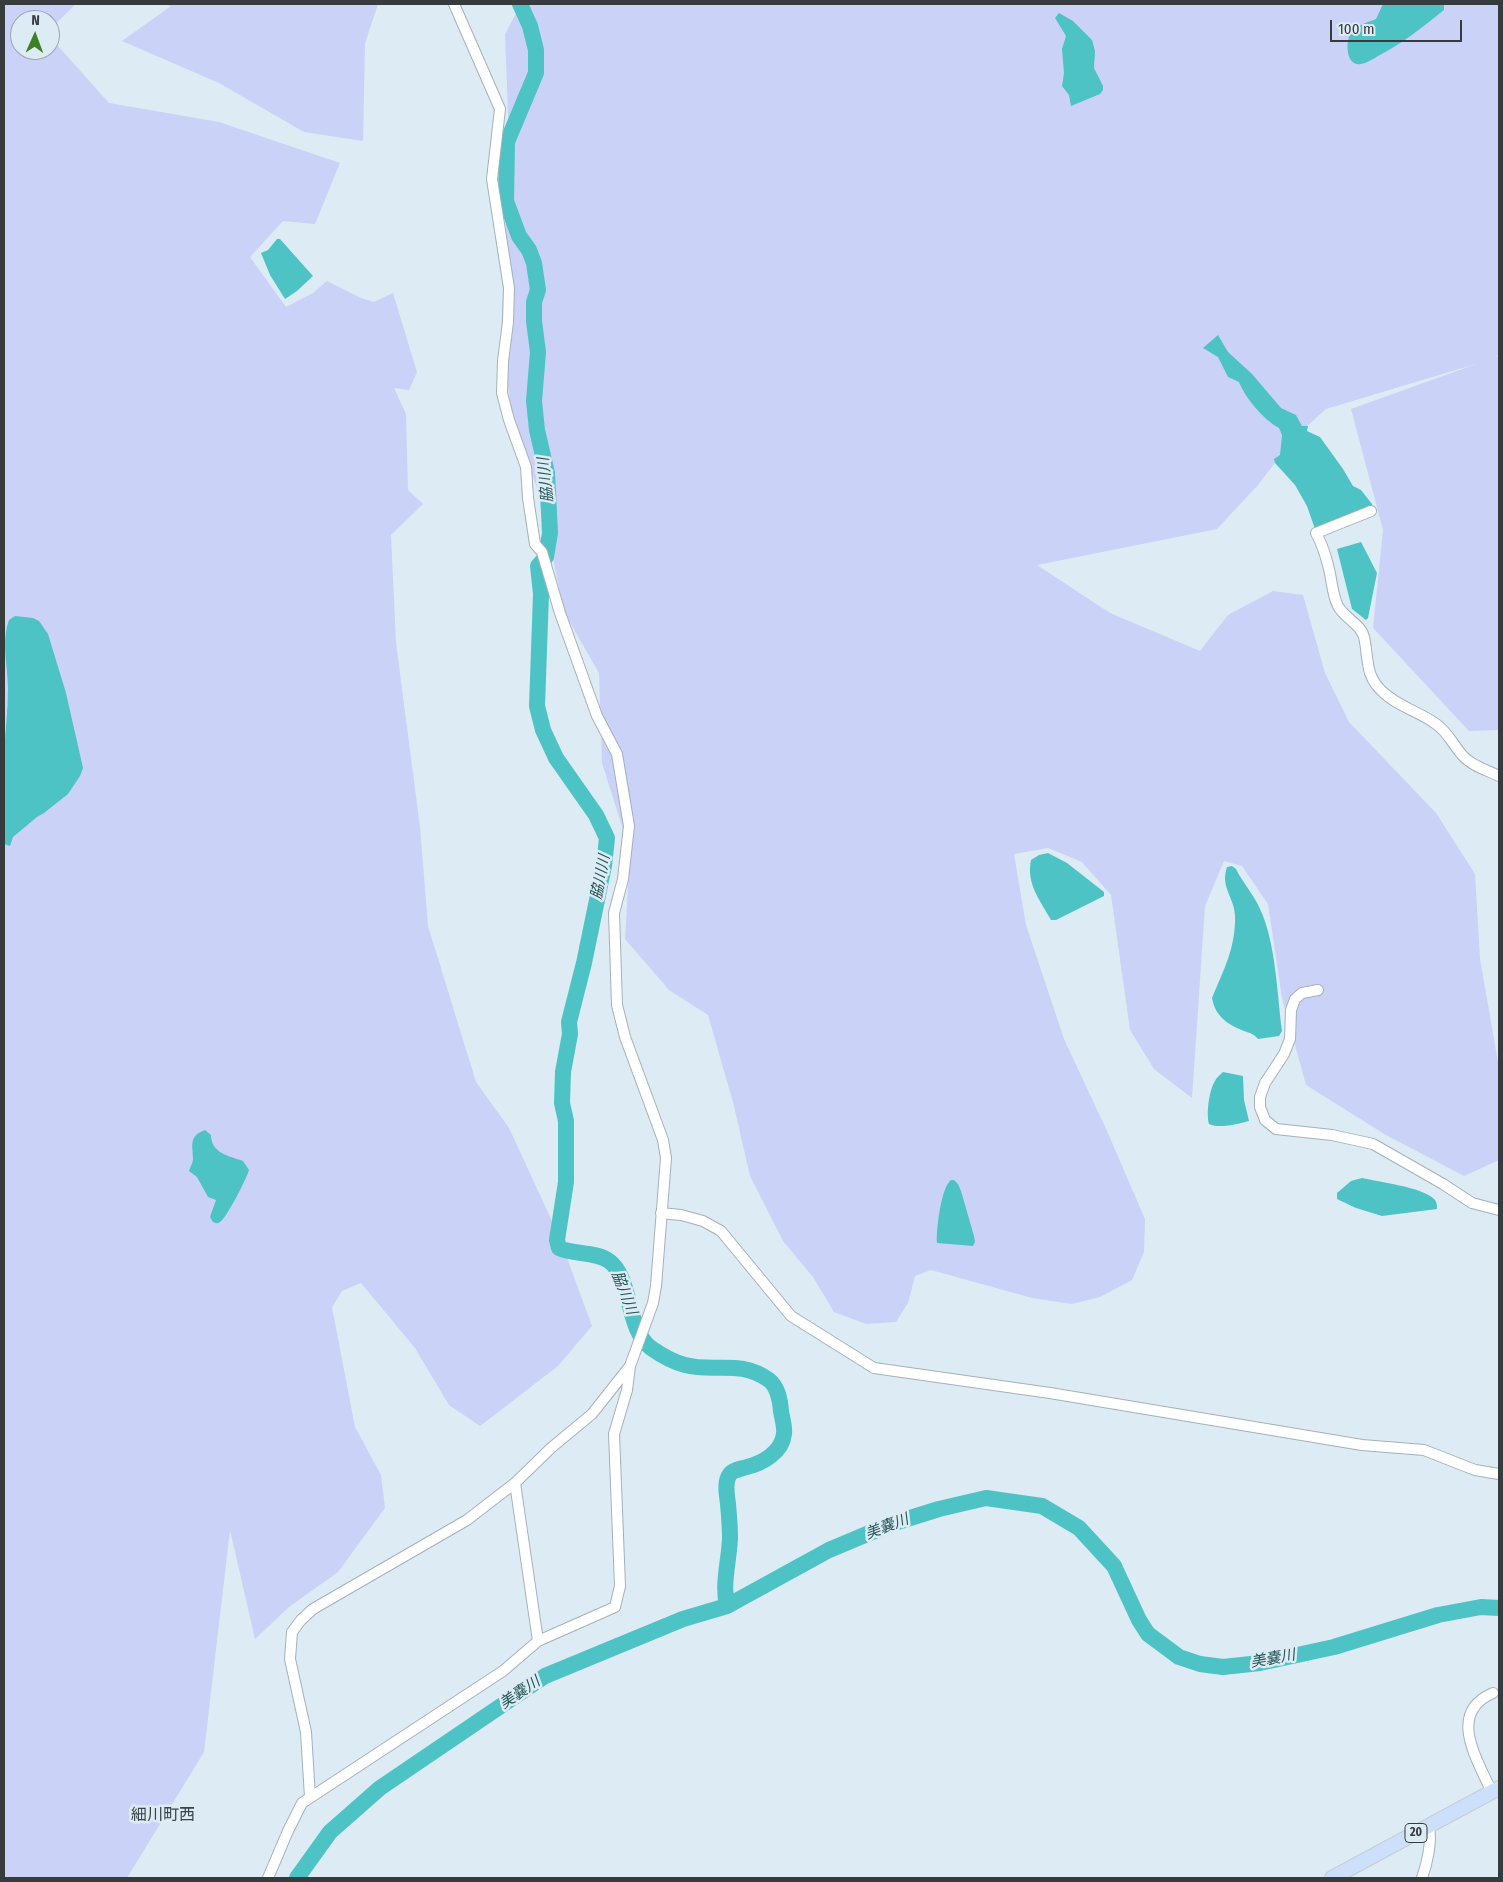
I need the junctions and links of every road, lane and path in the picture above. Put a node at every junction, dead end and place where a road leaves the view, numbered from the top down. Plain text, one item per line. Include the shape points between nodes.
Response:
1 (454, 4) edge
2 (1372, 512) dead end
3 (1499, 776) edge
4 (1318, 990) dead end
5 (1499, 1210) edge
6 (661, 1212) junction
7 (630, 1366) junction
8 (1499, 1474) edge
9 (515, 1483) junction
10 (538, 1641) junction
11 (1492, 1693) dead end
12 (1496, 1791) edge
13 (310, 1797) junction
14 (1429, 1826) junction
15 (268, 1878) edge
16 (1332, 1878) edge
17 (1422, 1878) edge

1 - 6 street via 500,109 492,179 509,288 502,393 526,467 535,544 542,552 596,716 617,754 629,826 623,879 614,913 617,1005 663,1140 666,1158
2 - 3 street via 1316,533 1338,606 1364,636 1372,677 1394,702 1436,723 1447,732 1464,756
4 - 5 street via 1302,993 1295,999 1291,1010 1290,1039 1260,1097 1265,1120 1276,1129 1332,1135 1373,1144 1472,1203
6 - 7 street via 653,1304
6 - 8 street via 681,1214 721,1231 791,1316 874,1368 1362,1445 1424,1450 1475,1470
7 - 9 street via 592,1414
7 - 10 street via 627,1390 614,1434 620,1586 615,1607
9 - 10 street
9 - 13 street via 467,1520 313,1609 292,1632 290,1659 306,1732
10 - 13 street via 502,1672
11 - 12 street via 1482,1697 1468,1715 1467,1725 1471,1743
12 - 14 main road, 20
13 - 15 street via 298,1810
14 - 16 main road, 20
14 - 17 street

